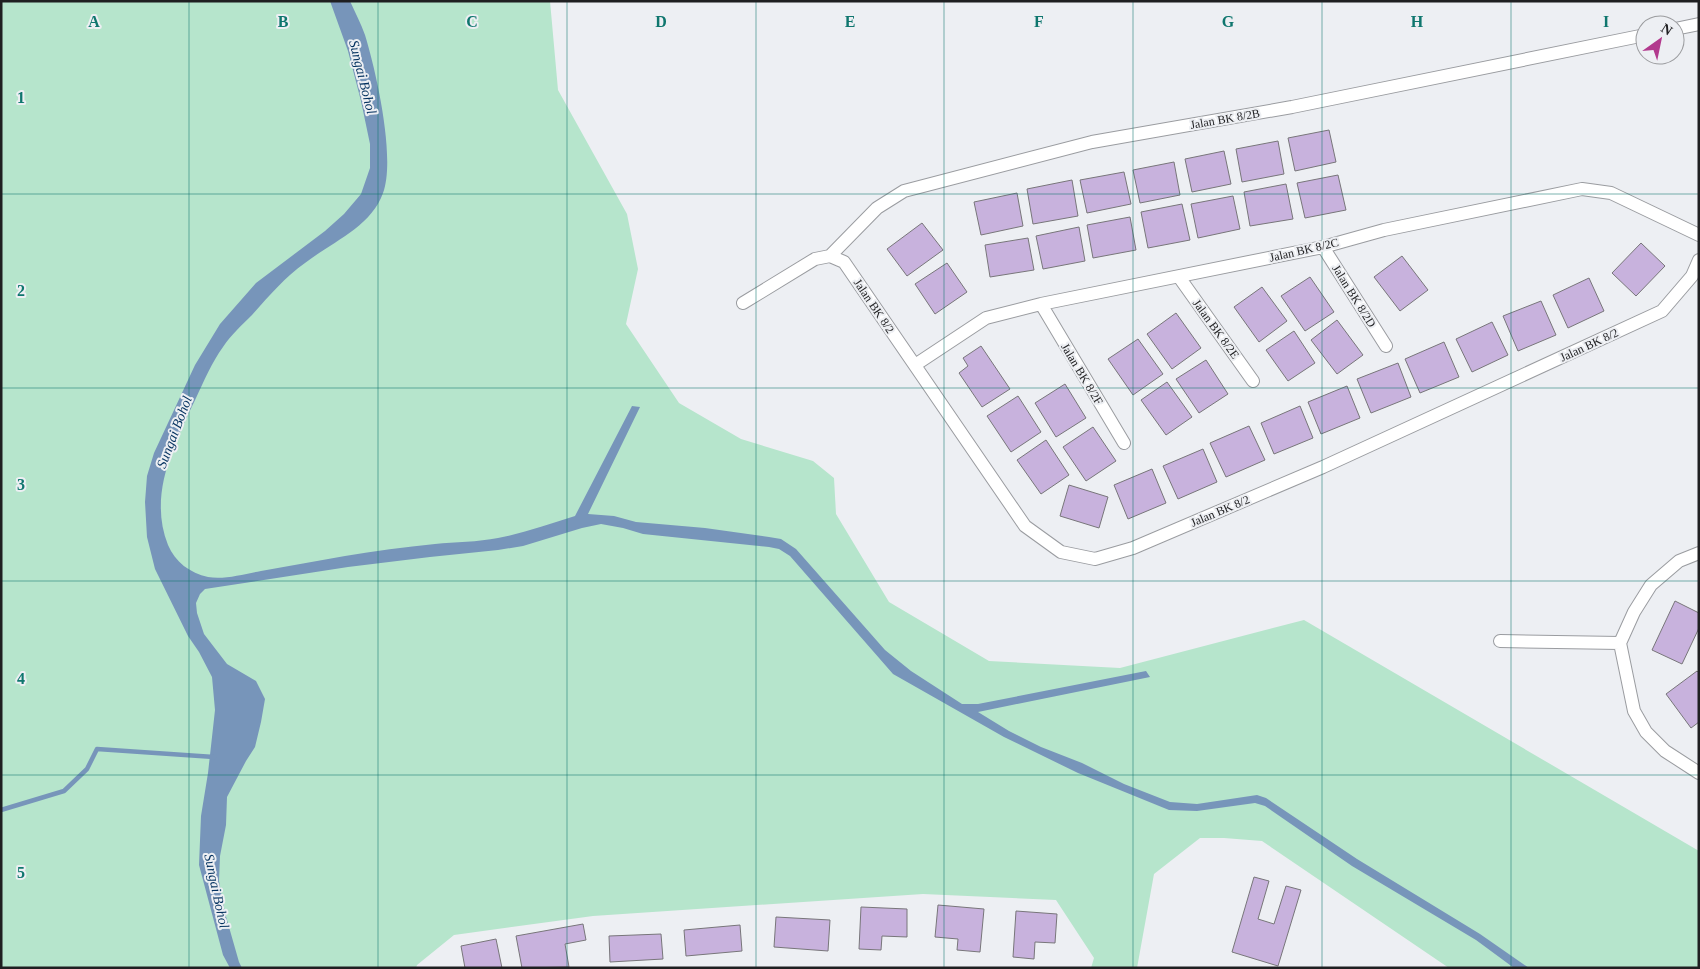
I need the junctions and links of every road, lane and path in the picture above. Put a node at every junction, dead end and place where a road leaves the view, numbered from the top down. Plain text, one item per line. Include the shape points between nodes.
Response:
1 (1699, 24) edge
2 (1685, 27) edge
3 (1635, 37) edge
4 (1699, 236) edge
5 (1323, 247) junction
6 (830, 256) junction
7 (1699, 260) edge
8 (1179, 277) junction
9 (743, 303) dead end
10 (1041, 304) junction
11 (1386, 346) dead end
12 (915, 365) junction
13 (1253, 381) dead end
14 (1124, 443) dead end
15 (1699, 553) edge
16 (1500, 641) dead end
17 (1620, 643) junction
18 (1699, 773) edge

1 - 2 street
3 - 6 street, Jalan BK 8/2B via 1292,107 1092,142 904,191 877,208
4 - 5 street, Jalan BK 8/2C via 1611,193 1582,189 1384,230
5 - 8 street, Jalan BK 8/2C
5 - 11 street, Jalan BK 8/2D
6 - 9 street via 815,260
6 - 12 street, Jalan BK 8/2 via 844,262
7 - 12 street, Jalan BK 8/2 via 1692,276 1662,311 1323,467 1133,548 1095,559 1061,552 1025,526
8 - 10 street, Jalan BK 8/2C
8 - 13 street, Jalan BK 8/2E
10 - 12 street, Jalan BK 8/2C via 986,318
10 - 14 street, Jalan BK 8/2F
15 - 17 street via 1679,561 1651,585
16 - 17 street
17 - 18 street via 1634,710 1646,732 1665,751

